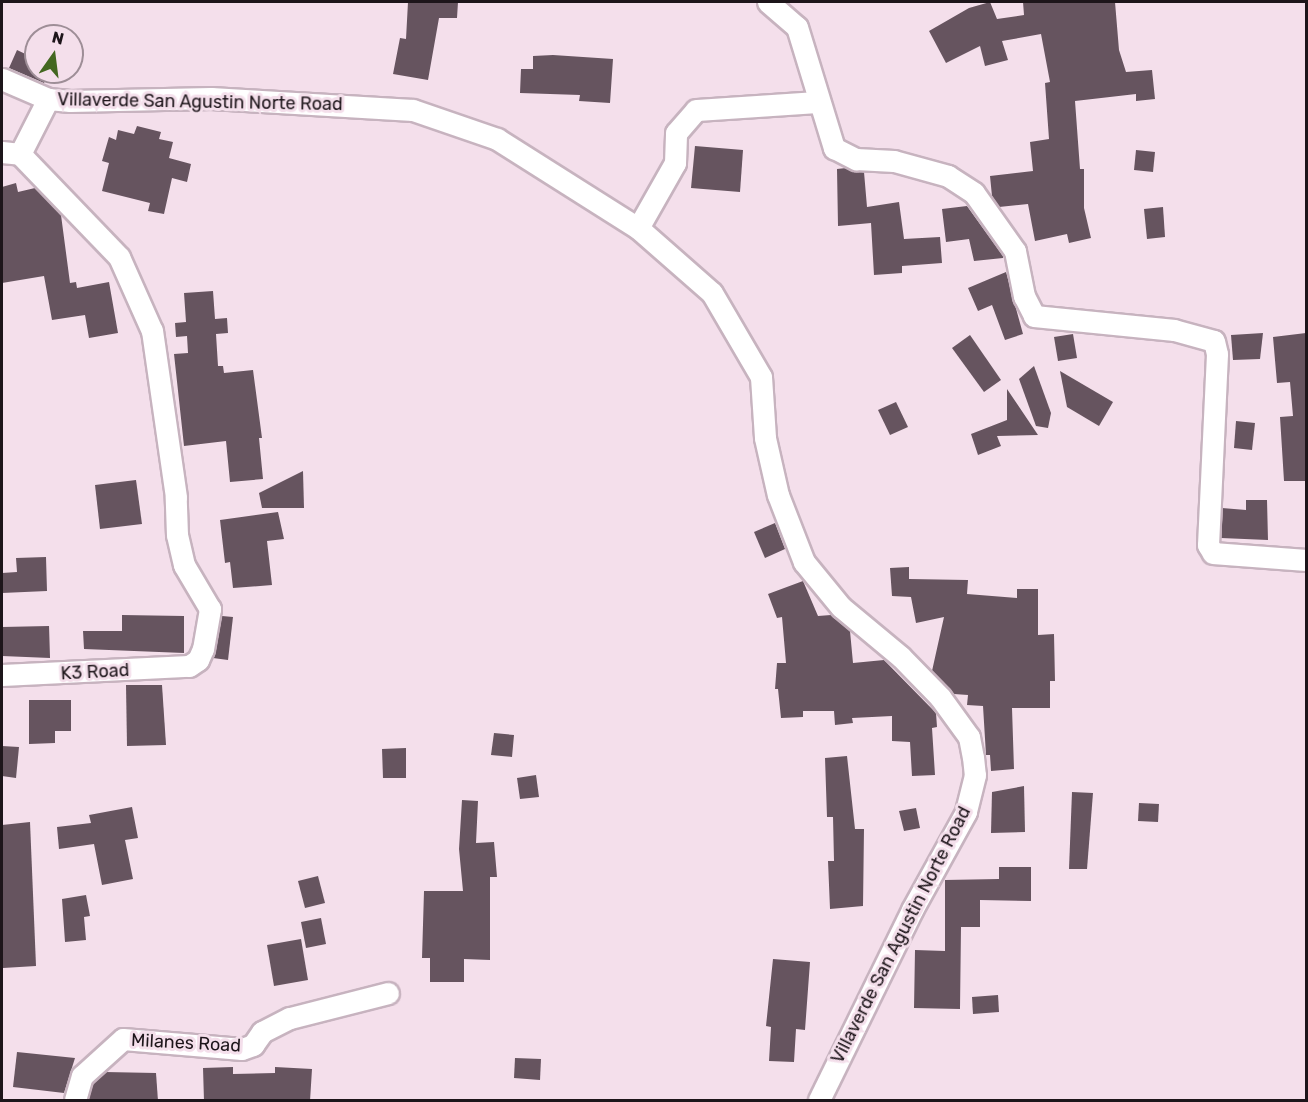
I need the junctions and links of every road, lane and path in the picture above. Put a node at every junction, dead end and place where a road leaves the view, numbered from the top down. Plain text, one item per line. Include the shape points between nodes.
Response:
1 (768, 2) edge
2 (2, 79) edge
3 (48, 99) junction
4 (818, 102) junction
5 (11, 153) edge
6 (638, 228) junction
7 (1306, 561) edge
8 (2, 675) edge
9 (388, 993) dead end
10 (75, 1101) edge
11 (819, 1101) edge

1 - 4 street via 797,27
2 - 3 street, Villaverde San Agustin Norte Road
3 - 5 street
3 - 6 street, Villaverde San Agustin Norte Road via 211,98 413,110 497,139
4 - 6 street via 696,110 676,133 675,163
4 - 7 street via 834,148 856,159 894,161 948,176 974,193 1015,251 1024,296 1034,316 1186,332 1214,341 1217,354 1208,545 1213,553
5 - 8 street, K3 Road via 118,257 152,331 176,496 177,535 184,565 210,609 203,649 198,660 189,666 75,675
6 - 11 street, Villaverde San Agustin Norte Road via 712,293 761,377 765,438 778,495 804,562 841,607 901,657 940,697 969,737 975,775 966,812 912,910
9 - 10 street, Milanes Road via 290,1018 262,1032 254,1045 242,1049 123,1039 82,1076

